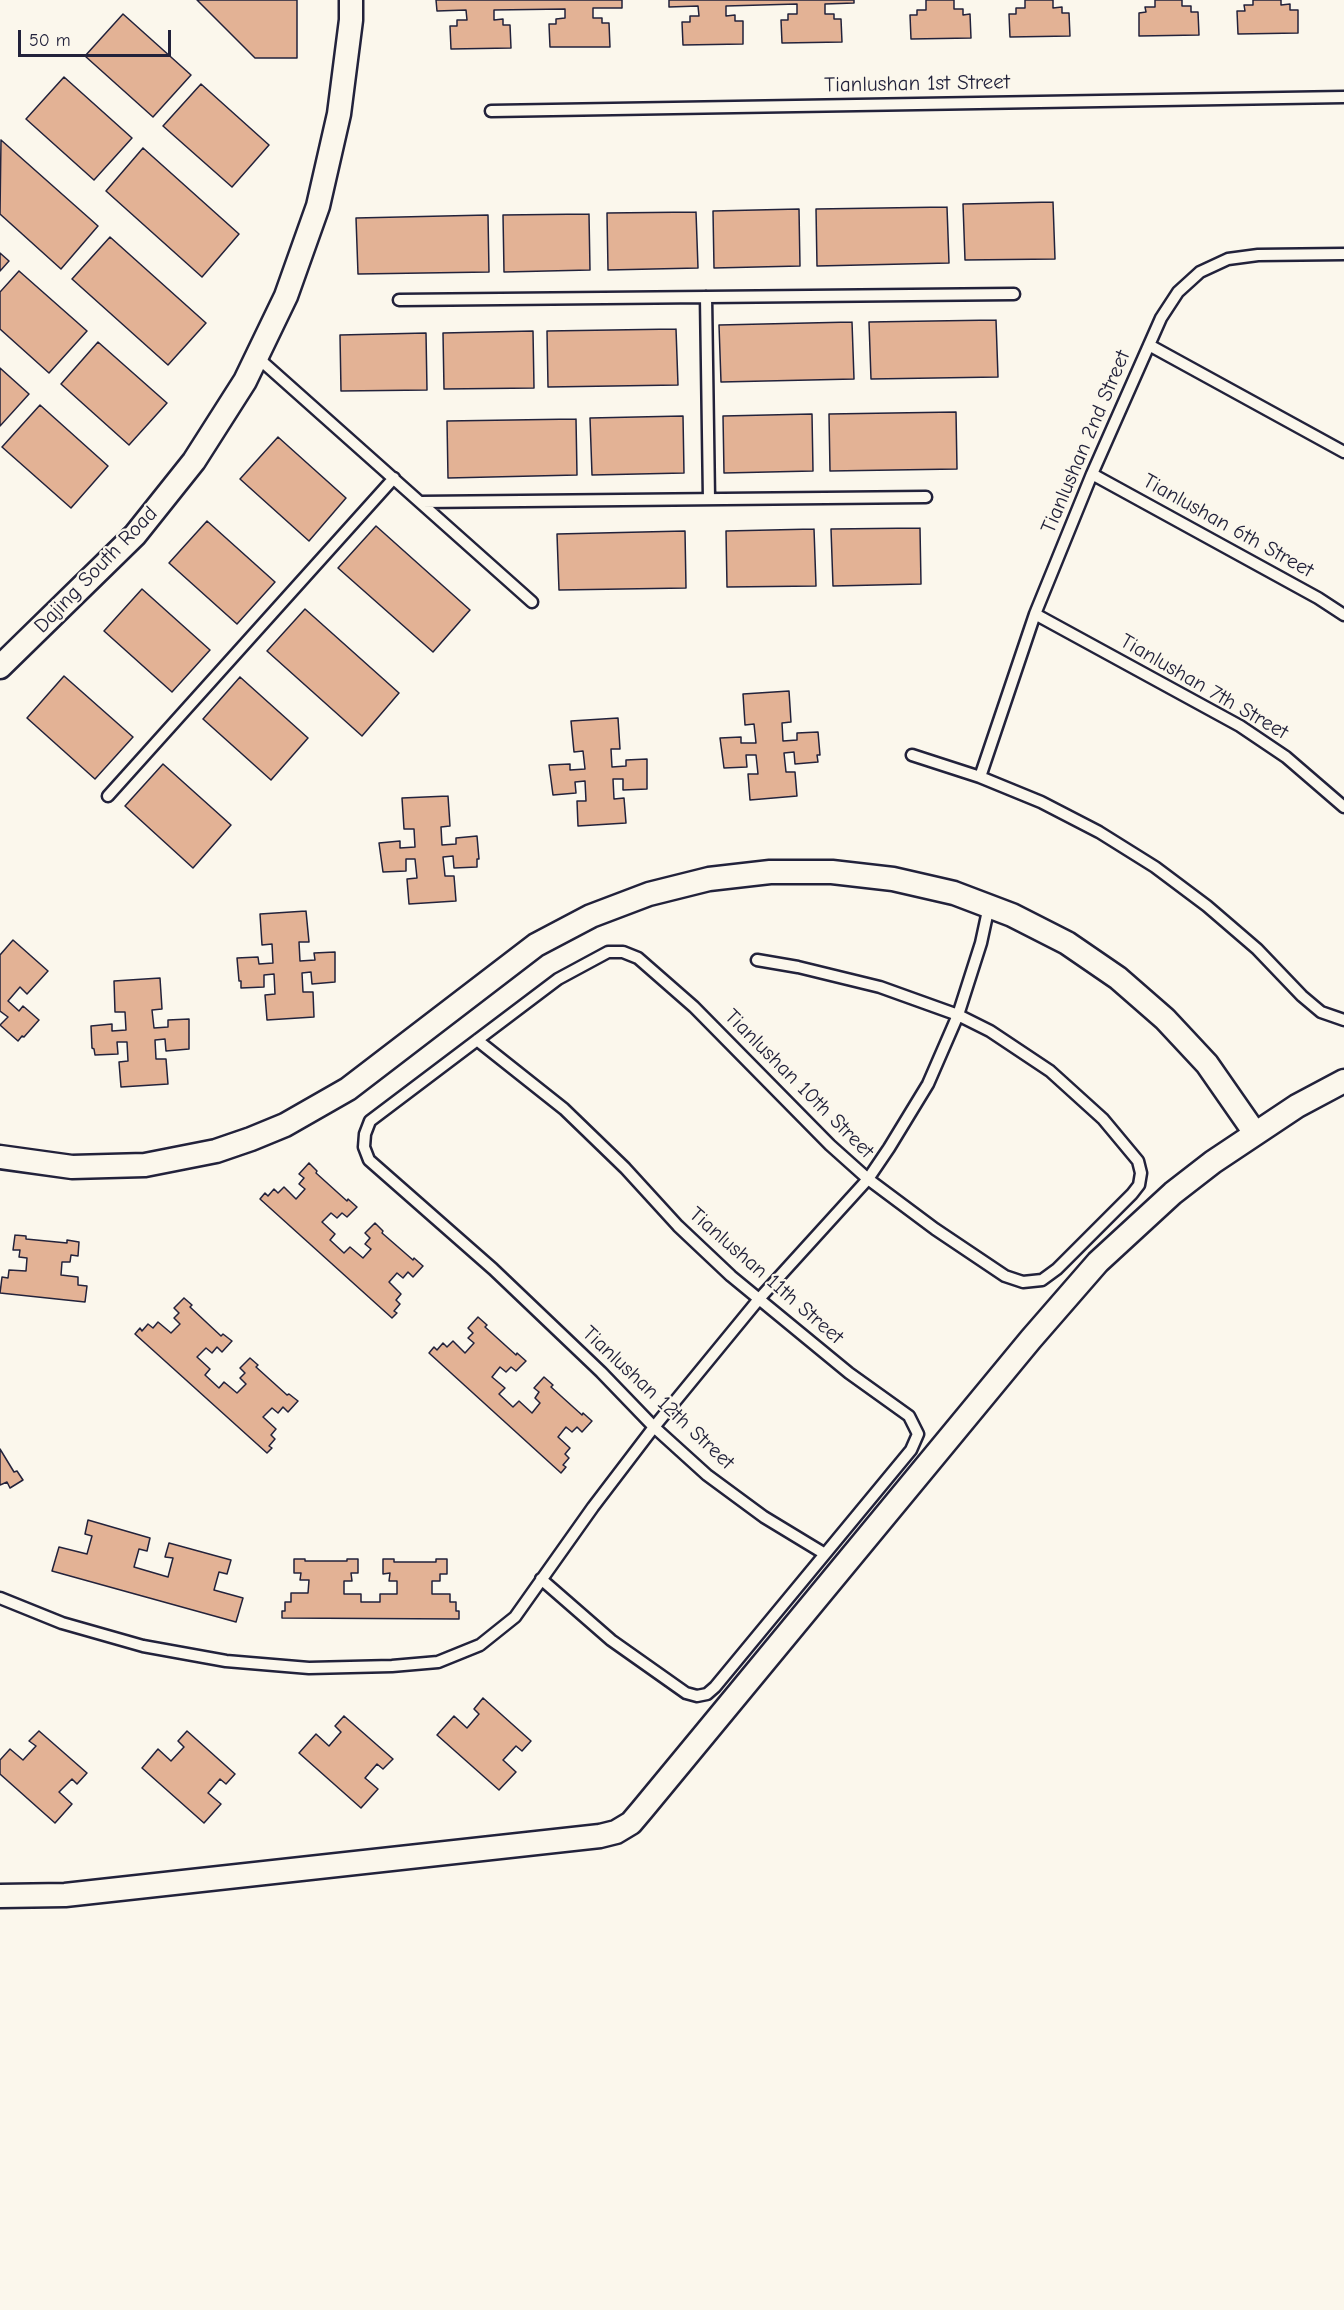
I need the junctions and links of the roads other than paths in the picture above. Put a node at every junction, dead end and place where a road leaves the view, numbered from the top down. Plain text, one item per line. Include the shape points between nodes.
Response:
1 (351, 0) edge
2 (1344, 97) edge
3 (491, 111) dead end
4 (1344, 254) edge
5 (1014, 294) dead end
6 (706, 297) junction
7 (399, 300) dead end
8 (1149, 345) junction
9 (256, 357) junction
10 (1344, 452) edge
11 (1092, 474) junction
12 (394, 478) junction
13 (927, 497) dead end
14 (709, 499) junction
15 (421, 502) junction
16 (532, 602) dead end
17 (1035, 614) junction
18 (1344, 615) edge
19 (0, 667) edge
20 (912, 755) dead end
21 (980, 777) junction
22 (108, 796) dead end
23 (1344, 807) edge
24 (989, 906) junction
25 (757, 960) dead end
26 (958, 1015) junction
27 (1344, 1020) edge
28 (477, 1040) junction
29 (1344, 1081) edge
30 (1255, 1132) junction
31 (0, 1157) edge
32 (868, 1179) junction
33 (759, 1299) junction
34 (654, 1427) junction
35 (825, 1554) junction
36 (541, 1579) junction
37 (0, 1598) edge
38 (0, 1896) edge

1 - 9 street, Dajing South Road via 339,114 318,206 286,296
2 - 3 lane, Tianlushan 1st Street
4 - 8 lane, Tianlushan 2nd Street via 1258,255 1228,259 1200,272 1178,292
5 - 6 lane
6 - 7 lane
6 - 14 lane
8 - 10 lane
8 - 11 lane, Tianlushan 2nd Street
9 - 12 lane
9 - 19 street, Dajing South Road via 194,461 135,535
11 - 17 lane, Tianlushan 2nd Street
11 - 18 lane, Tianlushan 6th Street
12 - 15 lane
12 - 22 lane
13 - 14 lane
14 - 15 lane
15 - 16 lane
17 - 21 lane, Tianlushan 2nd Street
17 - 23 lane, Tianlushan 7th Street via 1240,726 1286,757
20 - 21 lane
21 - 27 lane via 1041,802 1155,867 1257,949 1321,1012
24 - 26 lane
24 - 30 street via 1067,943 1118,978 1165,1019 1207,1065
24 - 31 street via 954,893 893,879 832,872 760,873 709,879 649,894 591,916 536,945 348,1089 285,1125 251,1139 181,1159 126,1166 72,1167
25 - 26 lane, Tianlushan 10th Street via 879,987
26 - 32 lane via 923,1092
26 - 32 lane, Tianlushan 10th Street via 1050,1071 1103,1119 1138,1161 1140,1185 1050,1275 1023,1282 1005,1276 970,1253
28 - 32 lane, Tianlushan 10th Street via 558,979 608,952 623,951 638,958 694,1007
28 - 33 lane, Tianlushan 11th Street via 564,1109 704,1252
28 - 34 lane, Tianlushan 12th Street via 370,1121 364,1140 369,1160 532,1305
29 - 30 street
30 - 38 street via 1165,1200 1064,1299 631,1823 600,1836 64,1895
32 - 33 lane
33 - 34 lane
33 - 35 lane, Tianlushan 11th Street via 909,1416 918,1434 910,1450
34 - 35 lane, Tianlushan 12th Street via 707,1475 754,1510
34 - 36 lane
35 - 36 lane via 715,1687 697,1696 686,1694 611,1640
36 - 37 lane via 515,1617 480,1645 438,1662 392,1666 309,1668 226,1661 143,1647 62,1623

